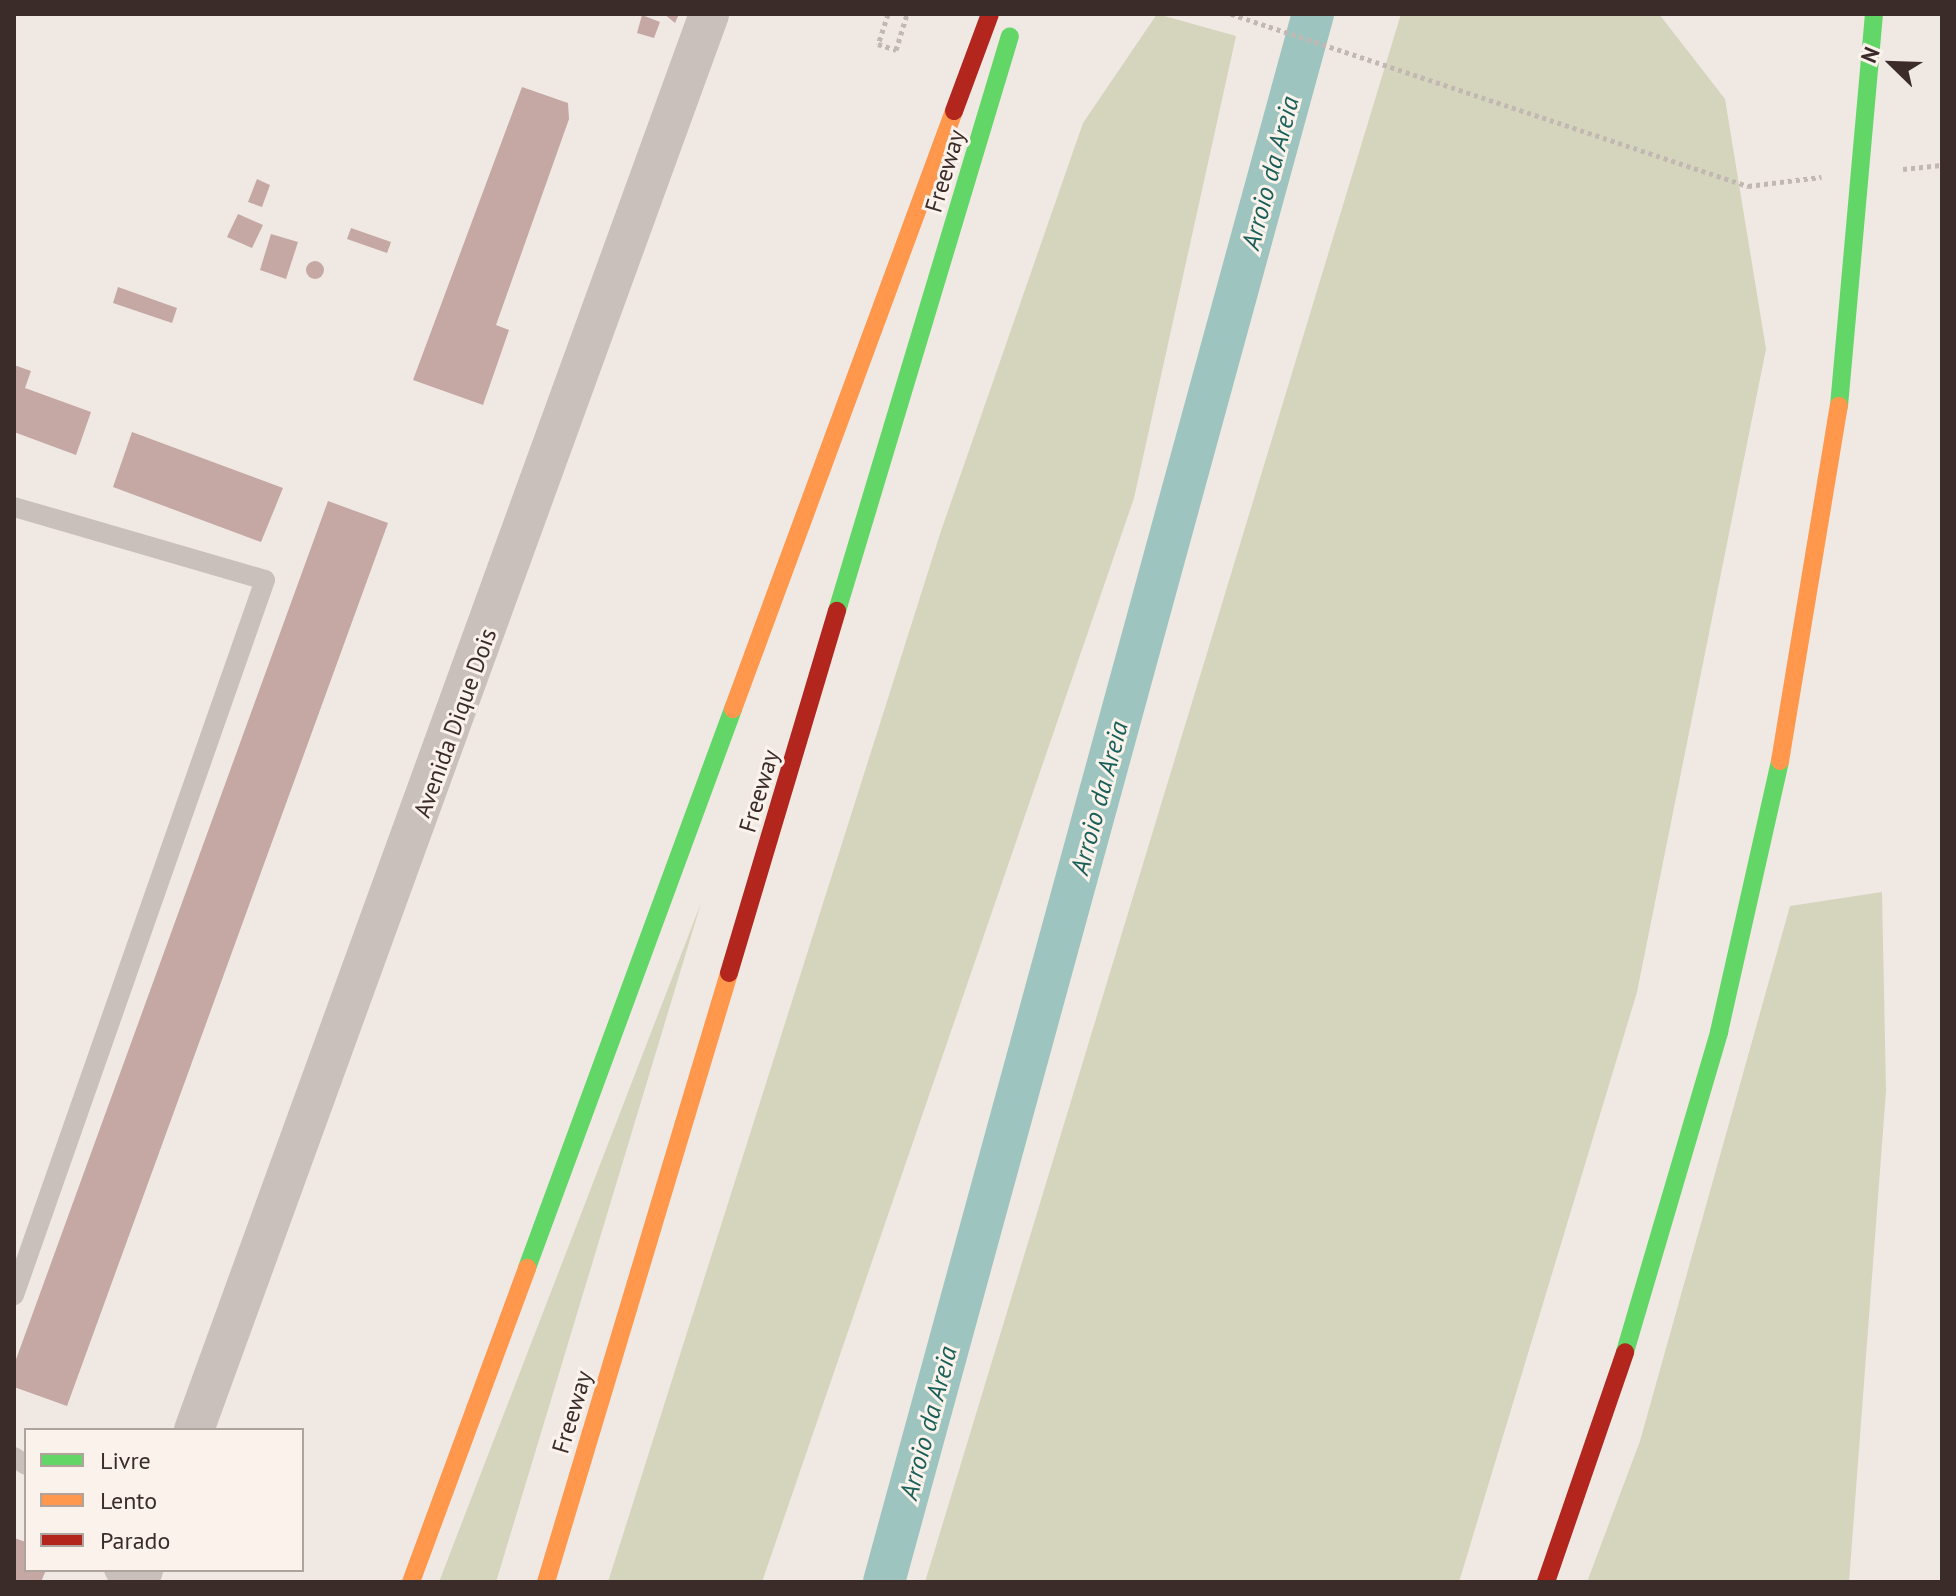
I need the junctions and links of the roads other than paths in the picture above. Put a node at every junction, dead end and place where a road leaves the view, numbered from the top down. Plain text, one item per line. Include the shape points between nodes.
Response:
1 (709, 14) edge
2 (990, 14) edge
3 (1016, 14) edge
4 (1874, 14) edge
5 (14, 507) edge
6 (14, 1295) edge
7 (195, 1428) edge
8 (411, 1582) edge
9 (546, 1582) edge
10 (1546, 1582) edge

1 - 7 street, Avenida Dique Dois
2 - 8 highway
3 - 9 highway, Freeway
4 - 10 highway via 1848,349 1778,772 1680,1169
5 - 6 lane via 265,580

